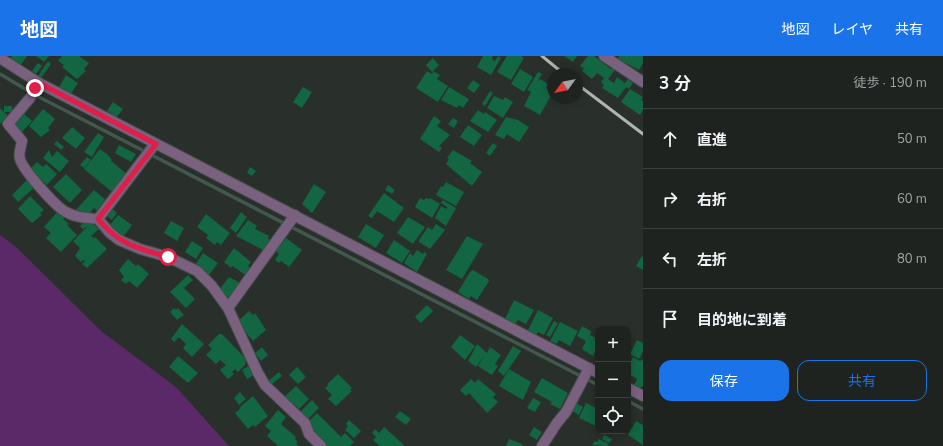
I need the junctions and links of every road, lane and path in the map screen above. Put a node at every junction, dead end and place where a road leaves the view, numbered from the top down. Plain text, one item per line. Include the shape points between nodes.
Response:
1 (604, 56) edge
2 (0, 58) edge
3 (643, 82) edge
4 (34, 90) junction
5 (151, 150) junction
6 (98, 219) junction
7 (290, 222) junction
8 (228, 308) junction
9 (589, 374) edge
10 (631, 390) edge
11 (643, 396) edge
12 (321, 446) edge
13 (542, 446) edge

1 - 3 street
2 - 4 street
4 - 5 street
4 - 6 street via 8,124 22,141 20,161 28,174 64,212 77,217
5 - 6 street
5 - 7 street
6 - 8 street via 110,234 120,240 168,257 196,271 212,286
7 - 8 street
7 - 9 street
8 - 12 street via 262,379 305,423 309,434
9 - 13 street
10 - 11 street

